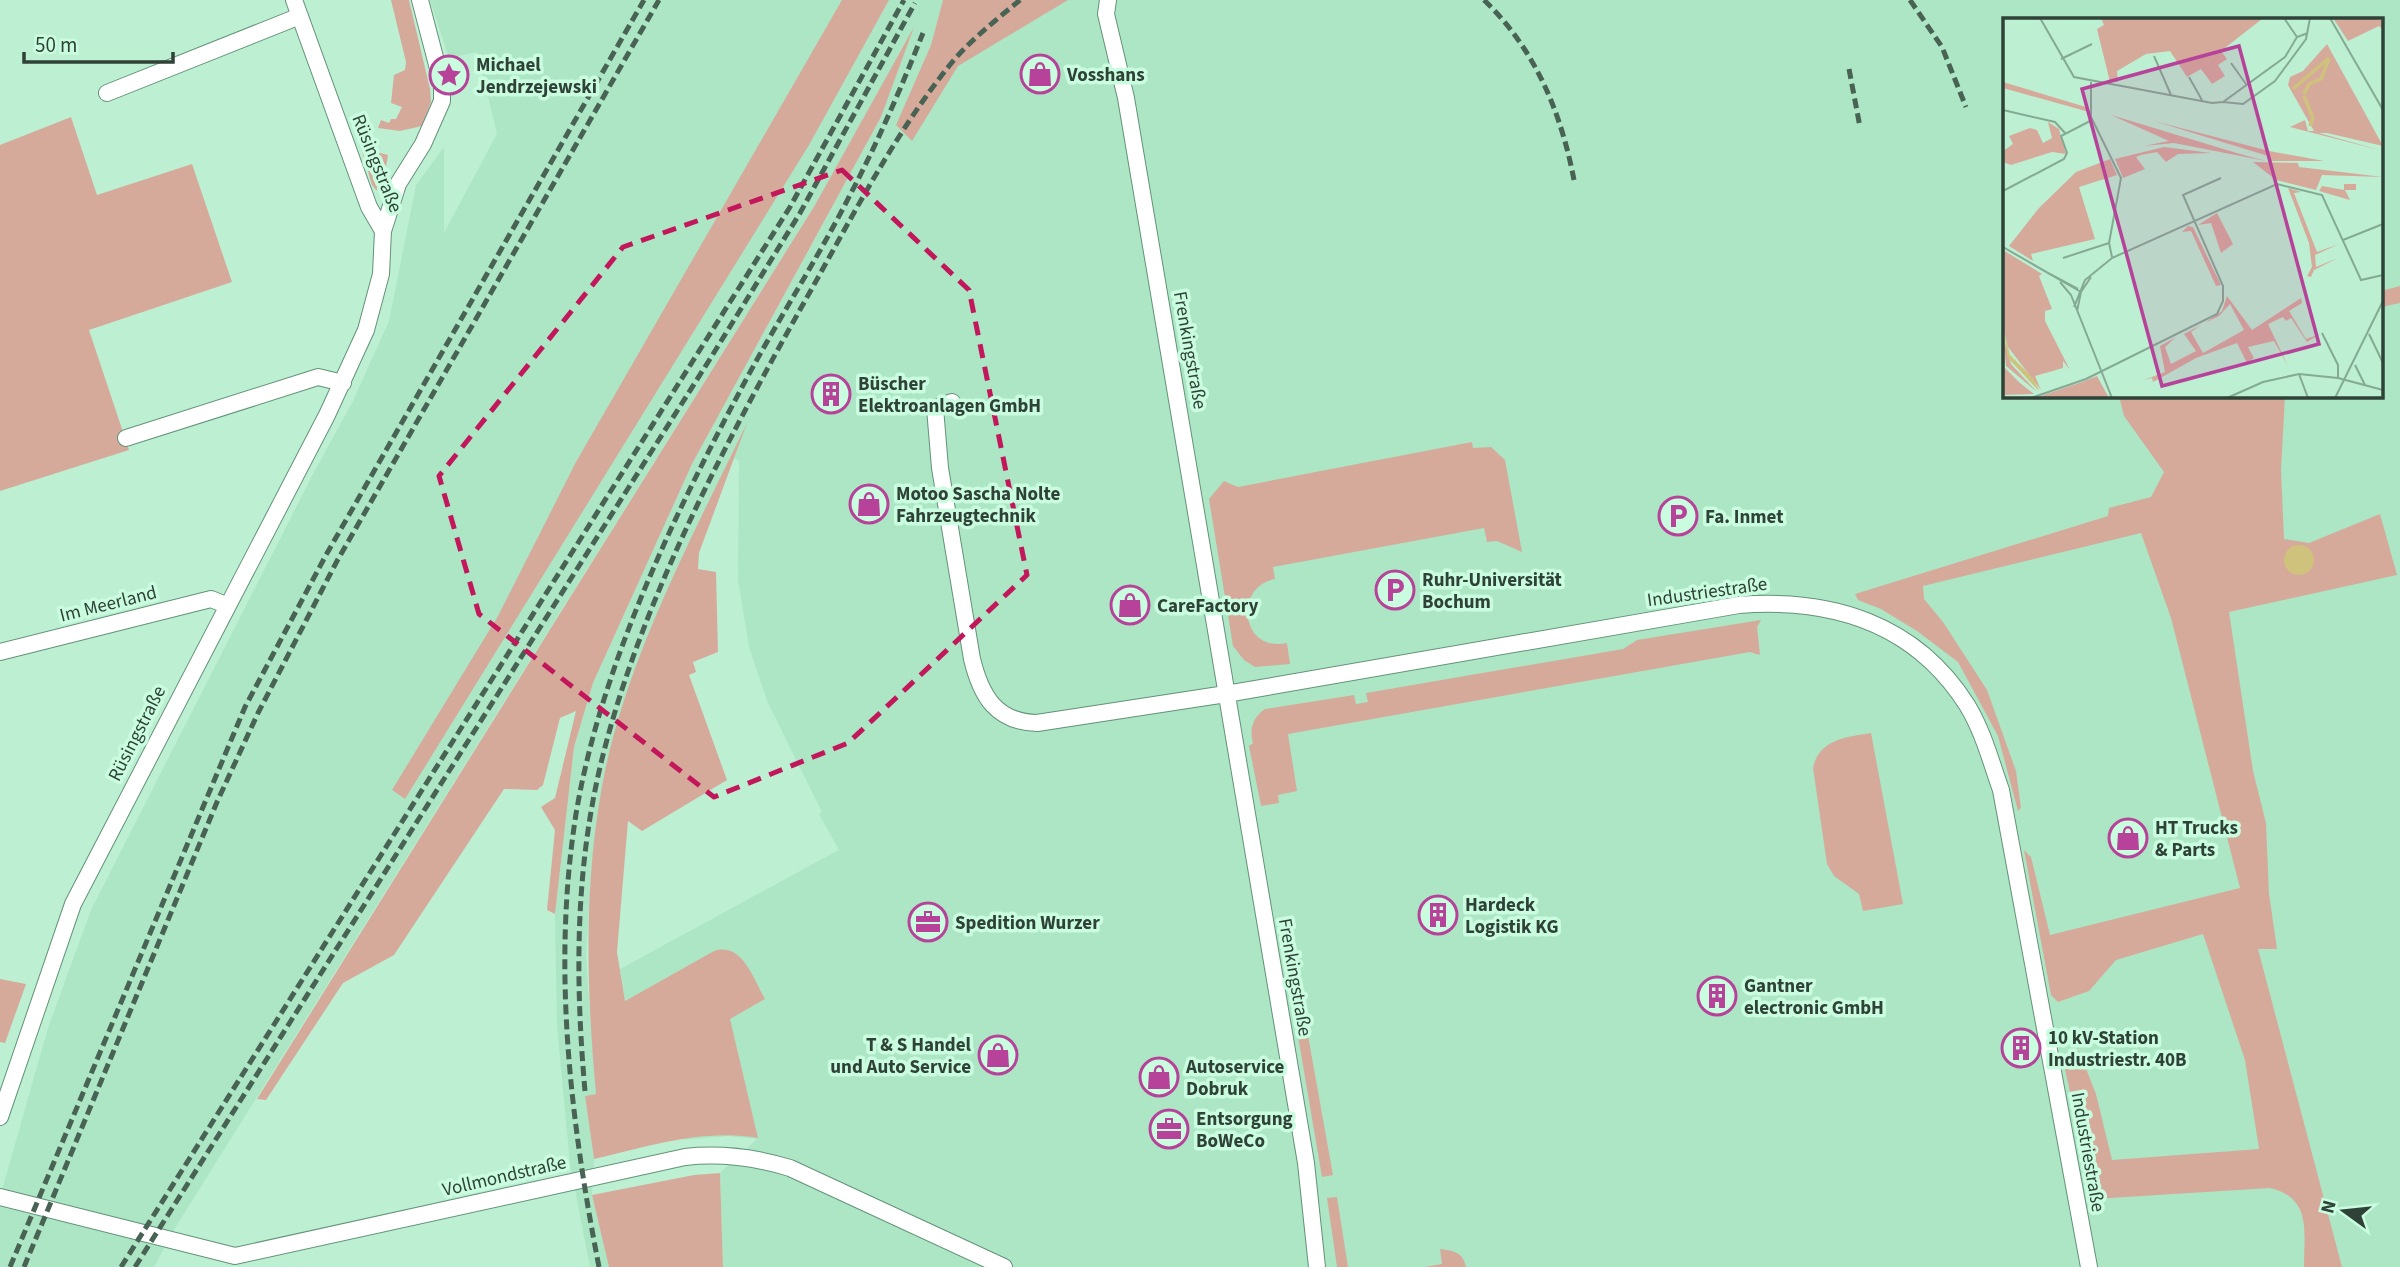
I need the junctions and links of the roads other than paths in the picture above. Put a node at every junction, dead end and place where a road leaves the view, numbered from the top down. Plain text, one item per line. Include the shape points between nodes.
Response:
1 (295, 0) edge
2 (420, 0) edge
3 (1107, 7) edge
4 (300, 16) junction
5 (107, 93) dead end
6 (383, 231) junction
7 (343, 383) junction
8 (952, 402) dead end
9 (125, 438) dead end
10 (226, 605) junction
11 (0, 652) edge
12 (1226, 694) junction
13 (0, 1117) edge
14 (0, 1197) edge
15 (256, 1260) edge
16 (1003, 1267) edge
17 (1317, 1267) edge
18 (2089, 1267) edge

1 - 4 street, Rüsingstraße
2 - 6 street via 442,84 442,102 438,118 398,184
3 - 12 street, Frenkingstraße
4 - 5 street
4 - 6 street, Rüsingstraße via 369,207
6 - 7 street, Rüsingstraße via 381,274 371,314
7 - 9 street via 318,377
7 - 10 street, Rüsingstraße
8 - 12 street via 935,408 940,468 972,659 978,685 993,709 1009,719 1038,723
10 - 11 street, Im Meerland via 211,599
10 - 13 street, Rüsingstraße via 73,904
12 - 17 street, Frenkingstraße via 1306,1164
12 - 18 street, Industriestraße via 1775,602 1817,605 1855,615 1916,649 1946,676 1968,707 2001,790
14 - 15 street, Vollmondstraße
15 - 16 street, Vollmondstraße via 582,1179 710,1154 754,1157 790,1168

